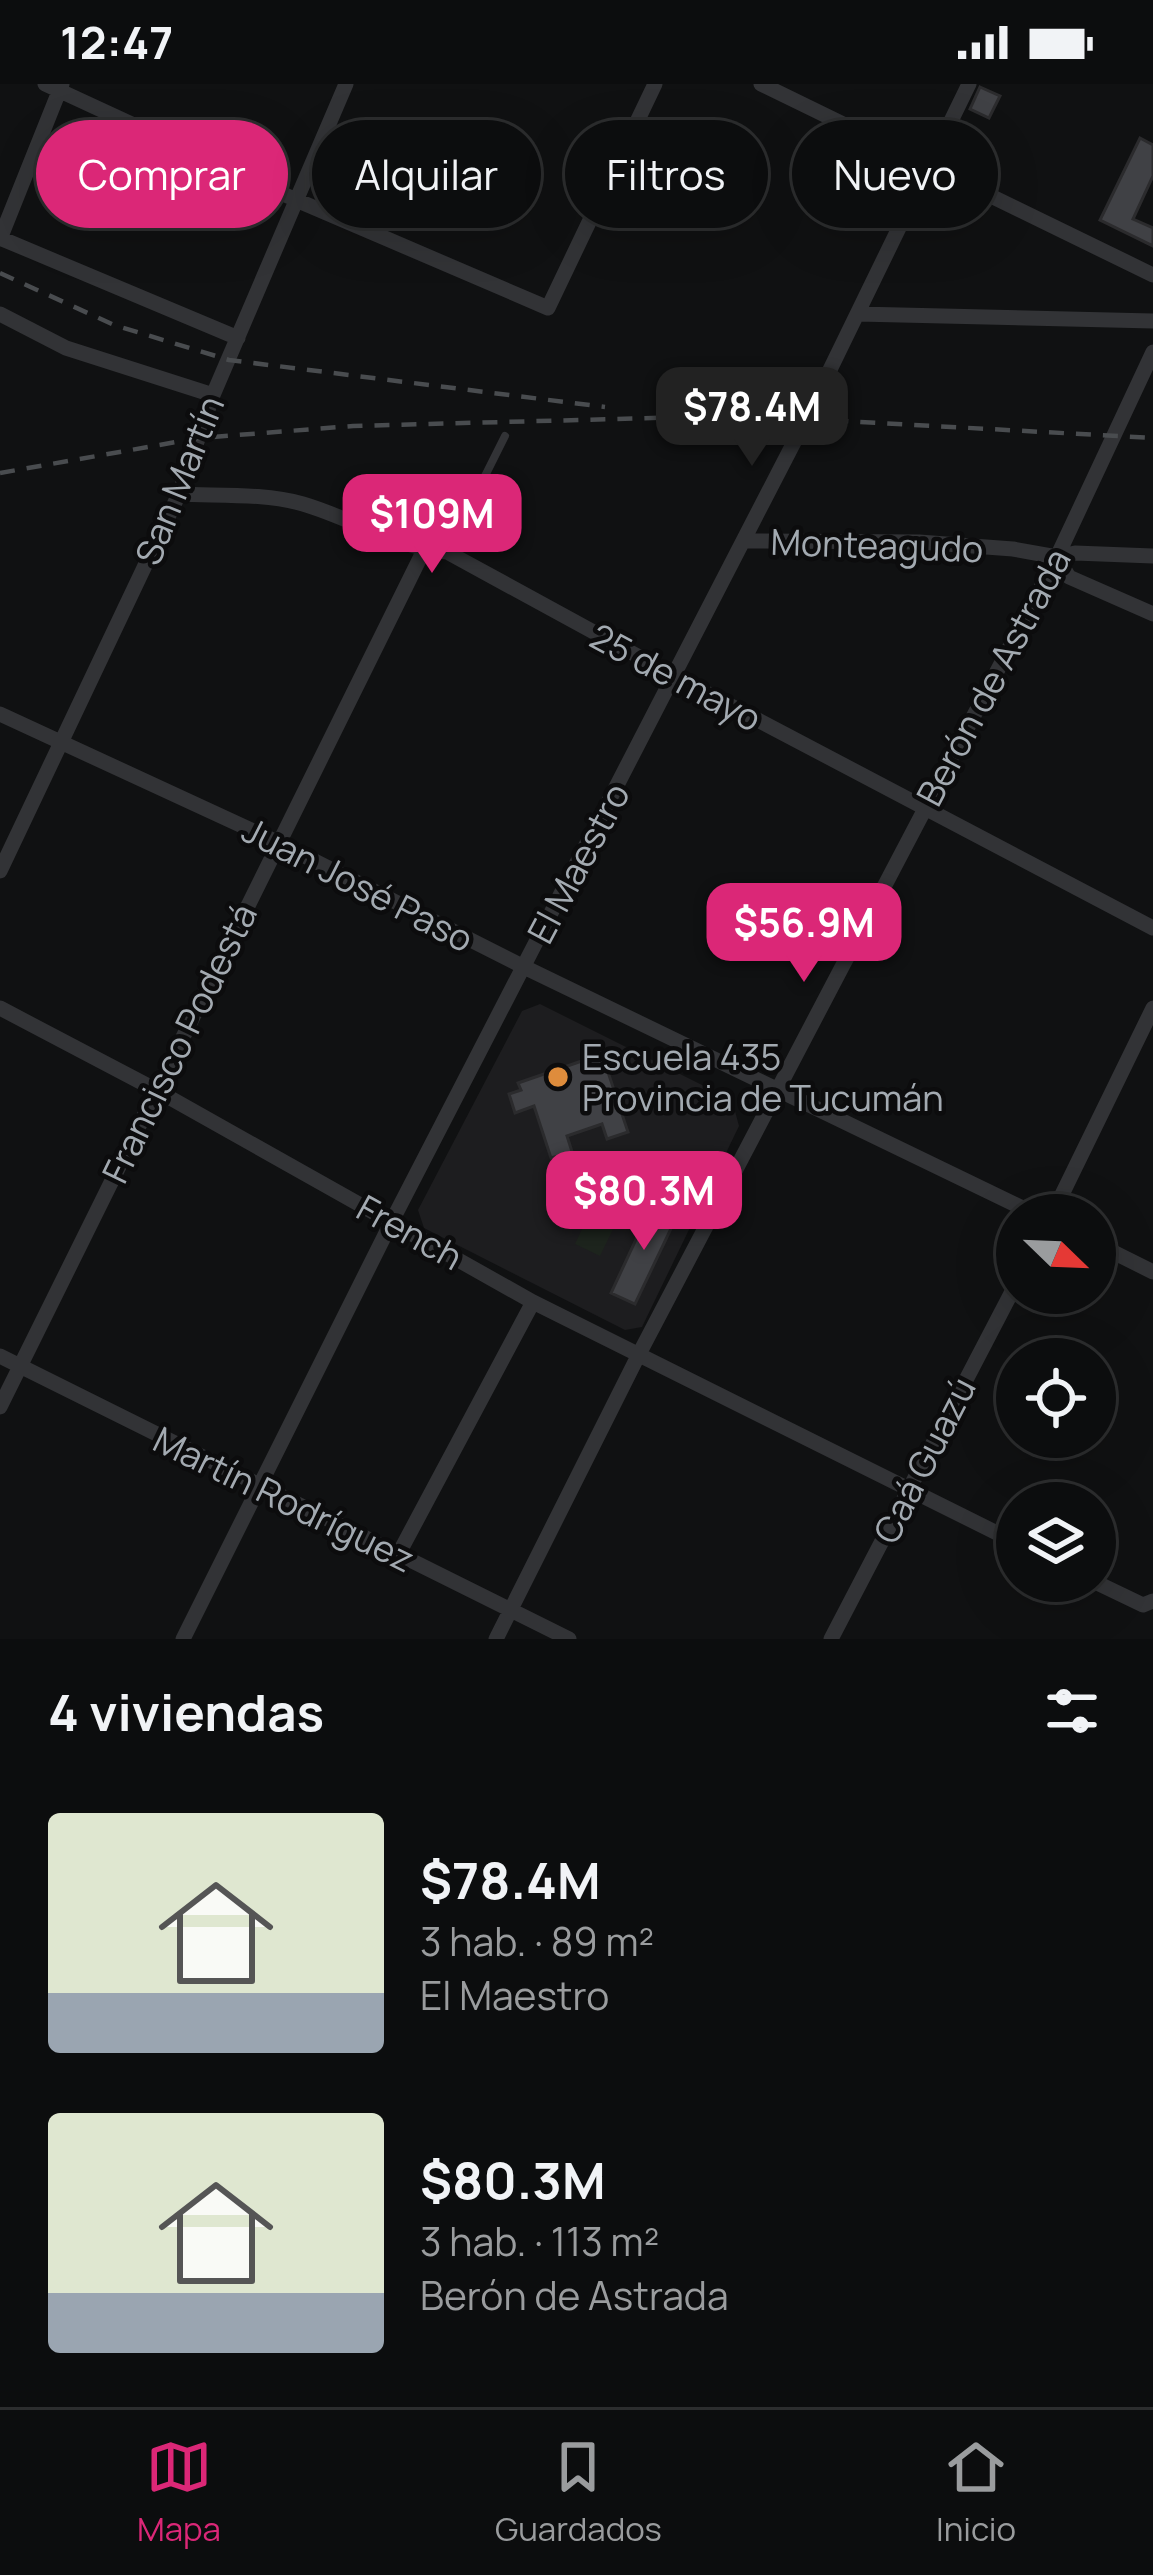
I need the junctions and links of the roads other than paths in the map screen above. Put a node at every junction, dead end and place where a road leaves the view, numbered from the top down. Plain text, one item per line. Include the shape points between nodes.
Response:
1 (346, 84) edge
2 (655, 84) edge
3 (761, 84) edge
4 (969, 84) edge
5 (56, 86) edge
6 (833, 120) edge
7 (951, 120) edge
8 (294, 200) junction
9 (998, 201) edge
10 (898, 228) edge
11 (0, 238) edge
12 (1153, 275) edge
13 (0, 314) edge
14 (858, 314) junction
15 (1153, 322) edge
16 (238, 338) junction
17 (1153, 352) edge
18 (213, 395) junction
19 (505, 436) dead end
20 (179, 494) junction
21 (743, 542) junction
22 (424, 550) junction
23 (447, 552) junction
24 (1153, 556) edge
25 (1057, 557) junction
26 (1153, 614) edge
27 (676, 677) junction
28 (0, 714) edge
29 (61, 740) junction
30 (924, 809) junction
31 (278, 842) junction
32 (0, 871) edge
33 (1153, 928) edge
34 (524, 967) junction
35 (0, 1008) edge
36 (1153, 1008) edge
37 (156, 1090) junction
38 (778, 1092) junction
39 (1062, 1194) edge
40 (996, 1196) edge
41 (392, 1221) junction
42 (1116, 1254) edge
43 (1153, 1272) edge
44 (533, 1302) junction
45 (1000, 1314) edge
46 (0, 1356) edge
47 (638, 1356) junction
48 (18, 1367) junction
49 (0, 1407) edge
50 (258, 1486) junction
51 (908, 1489) junction
52 (996, 1533) edge
53 (398, 1555) junction
54 (1116, 1592) edge
55 (1153, 1601) edge
56 (511, 1611) junction
57 (183, 1639) edge
58 (496, 1639) edge
59 (569, 1639) edge
60 (831, 1639) edge

1 - 8 street, San Martín
2 - 8 street via 548,308
3 - 6 street
4 - 7 street, El Maestro
5 - 8 street
5 - 11 street
8 - 16 street, San Martín
9 - 12 street
10 - 14 street, El Maestro
11 - 16 street
13 - 18 street via 66,348
14 - 15 street
14 - 21 street, El Maestro
16 - 18 street, San Martín
17 - 25 street, Berón de Astrada
18 - 20 street, San Martín
19 - 23 lane
20 - 22 street, 25 de mayo via 296,502
20 - 29 street, San Martín
21 - 25 street, Monteagudo via 919,542
21 - 27 street, El Maestro
22 - 23 street, 25 de mayo
22 - 31 street, Francisco Podestá
23 - 27 street, 25 de mayo
24 - 25 street, Monteagudo
25 - 26 street via 1069,577
25 - 30 street, Berón de Astrada
27 - 30 street, 25 de mayo
27 - 34 street, El Maestro
28 - 29 street, Juan José Paso
29 - 31 street, Juan José Paso
29 - 32 street, San Martín
30 - 33 street, 25 de mayo
30 - 38 street, Berón de Astrada
31 - 34 street, Juan José Paso
31 - 37 street, Francisco Podestá
34 - 38 street, Juan José Paso
34 - 41 street, El Maestro
35 - 37 street, French
36 - 39 street
37 - 41 street, French
37 - 48 street, Francisco Podestá
38 - 40 street, Juan José Paso
38 - 47 street, Berón de Astrada
41 - 44 street, French
41 - 50 street, El Maestro
42 - 43 street
44 - 47 street, French
44 - 53 street
45 - 51 street, Caá Guazú
46 - 48 street, Martín Rodríguez
47 - 51 street, French
47 - 56 street, Berón de Astrada
48 - 49 street, Francisco Podestá
48 - 50 street, Martín Rodríguez
50 - 53 street, Martín Rodríguez
50 - 57 street, El Maestro
51 - 52 street, French
51 - 60 street, Caá Guazú
53 - 56 street, Martín Rodríguez
54 - 55 street via 1143,1605
56 - 58 street, Berón de Astrada
56 - 59 street, Martín Rodríguez

